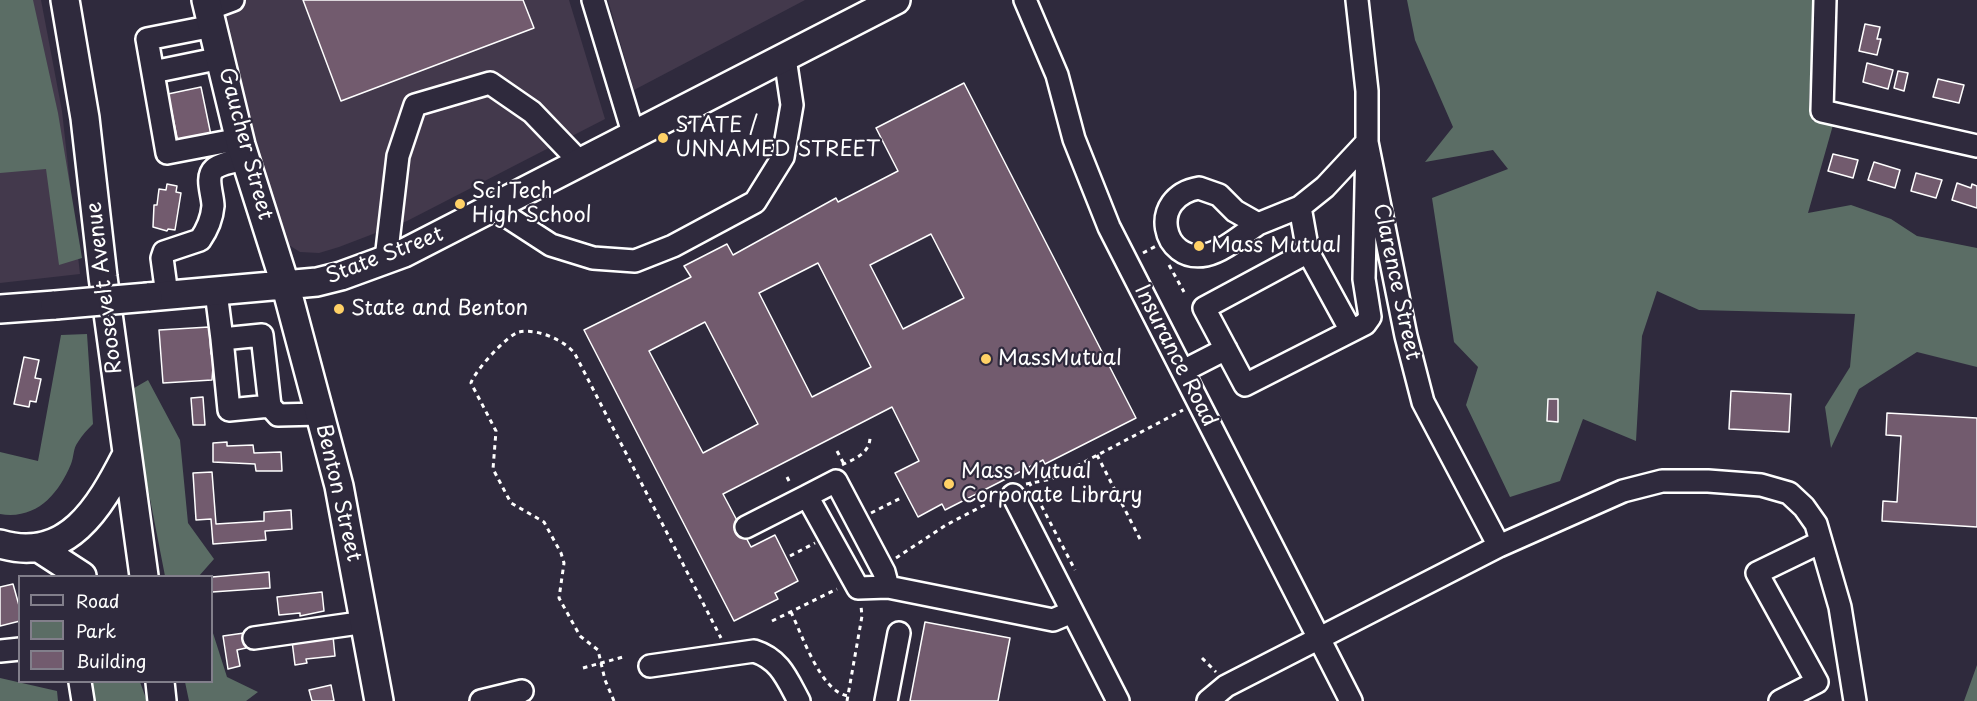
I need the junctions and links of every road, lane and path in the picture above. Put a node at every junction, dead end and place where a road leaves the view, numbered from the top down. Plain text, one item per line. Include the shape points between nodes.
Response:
1 (65, 0) edge
2 (593, 0) edge
3 (896, 0) edge
4 (1025, 0) edge
5 (1357, 0) edge
6 (1825, 0) edge
7 (215, 9) edge
8 (221, 58) junction
9 (784, 58) junction
10 (153, 72) junction
11 (634, 136) junction
12 (1367, 142) junction
13 (1977, 146) edge
14 (243, 149) junction
15 (581, 163) junction
16 (1300, 207) junction
17 (494, 208) junction
18 (1258, 224) dead end
19 (1308, 252) junction
20 (386, 260) junction
21 (1169, 264) dead end
22 (286, 287) junction
23 (216, 292) junction
24 (1184, 292) dead end
25 (157, 296) junction
26 (0, 309) edge
27 (1350, 329) junction
28 (222, 339) junction
29 (1226, 349) junction
30 (1183, 371) junction
31 (270, 406) junction
32 (1183, 410) dead end
33 (320, 414) junction
34 (870, 435) dead end
35 (837, 451) dead end
36 (1097, 455) junction
37 (126, 456) junction
38 (1016, 490) junction
39 (807, 496) junction
40 (901, 498) dead end
41 (867, 516) dead end
42 (747, 527) dead end
43 (1140, 538) dead end
44 (822, 540) dead end
45 (1821, 542) junction
46 (0, 544) edge
47 (1499, 546) junction
48 (39, 548) junction
49 (790, 556) dead end
50 (896, 558) dead end
51 (1075, 570) dead end
52 (55, 575) edge
53 (80, 575) edge
54 (144, 575) edge
55 (844, 584) dead end
56 (888, 587) junction
57 (860, 598) dead end
58 (791, 612) junction
59 (1072, 612) junction
60 (772, 621) dead end
61 (366, 622) junction
62 (899, 633) dead end
63 (254, 638) dead end
64 (722, 638) dead end
65 (1318, 639) junction
66 (18, 649) edge
67 (0, 651) edge
68 (623, 657) dead end
69 (1202, 658) dead end
70 (602, 663) junction
71 (650, 666) dead end
72 (583, 668) dead end
73 (1222, 677) dead end
74 (80, 683) edge
75 (160, 683) edge
76 (522, 691) dead end
77 (848, 696) junction
78 (83, 701) edge
79 (162, 701) edge
80 (379, 701) edge
81 (481, 701) edge
82 (614, 701) edge
83 (799, 701) edge
84 (847, 701) edge
85 (886, 701) edge
86 (1118, 701) edge
87 (1208, 701) edge
88 (1351, 701) edge
89 (1780, 701) edge
90 (1855, 701) edge

1 - 37 main road, Roosevelt Avenue via 85,118
2 - 11 street
3 - 9 main road, State Street
4 - 30 street, Insurance Road via 1057,75 1074,139 1105,217
5 - 12 street, Clarence Street
6 - 13 street via 1822,111
7 - 8 main road, Gaucher Street
7 - 10 street via 147,39
8 - 10 street
8 - 14 main road, Gaucher Street
9 - 11 main road, State Street
9 - 17 street via 792,105 783,157 755,202 673,246 634,261 593,258 551,245
10 - 14 street via 168,153
11 - 15 main road, State Street
12 - 16 street via 1340,173
12 - 27 street via 1364,279 1370,317 1358,328
12 - 47 street, Clarence Street via 1423,402
14 - 22 main road, Gaucher Street
14 - 25 street via 210,176 213,207 200,240 164,252
15 - 17 main road, State Street
15 - 20 street via 532,112 490,82 415,105 398,156
16 - 18 street
16 - 19 street
17 - 20 main road, State Street
19 - 27 street
19 - 29 street via 1204,308
20 - 22 main road, State Street via 329,280
21 - 24 path
22 - 23 main road, State Street
22 - 33 main road, Benton Street
23 - 25 main road, State Street
23 - 28 street
25 - 26 main road, State Street, bridge
27 - 29 street via 1245,385
28 - 31 street via 262,335
28 - 31 street via 229,410
29 - 30 street
30 - 65 street, Insurance Road
31 - 33 street via 278,415
32 - 36 path
33 - 61 main road, Benton Street via 339,486
34 - 35 path via 871,443 864,454 843,465
36 - 38 path via 1052,478
36 - 43 path
37 - 48 main road via 107,493 87,519 68,536
37 - 54 main road, Roosevelt Avenue
38 - 50 path via 946,525
38 - 51 path
38 - 59 street
39 - 42 street
39 - 56 street via 858,588
39 - 56 street via 836,481 884,572
40 - 41 path
44 - 49 path
45 - 47 street via 1816,524 1788,494 1761,485 1662,481 1623,491
45 - 89 street via 1757,573 1817,682
45 - 90 street via 1840,606
46 - 48 main road
47 - 65 street
48 - 52 street
48 - 53 main road
55 - 58 path
56 - 59 street via 1053,620
57 - 77 path via 862,616
58 - 60 path
58 - 77 path via 823,678 839,695
59 - 86 street
61 - 63 street
61 - 80 main road, Benton Street
62 - 85 street
64 - 70 path via 574,354 565,343 536,333 518,332 476,372 472,388 496,431 493,469 511,503 544,522 564,563 559,597 580,636 597,650
65 - 87 street via 1226,686
65 - 88 street, Insurance Road
66 - 67 street
68 - 70 path
69 - 73 path
70 - 72 path
70 - 82 path
71 - 83 street via 754,651 768,655 781,668
74 - 78 street
75 - 79 main road
76 - 81 street
77 - 84 path

